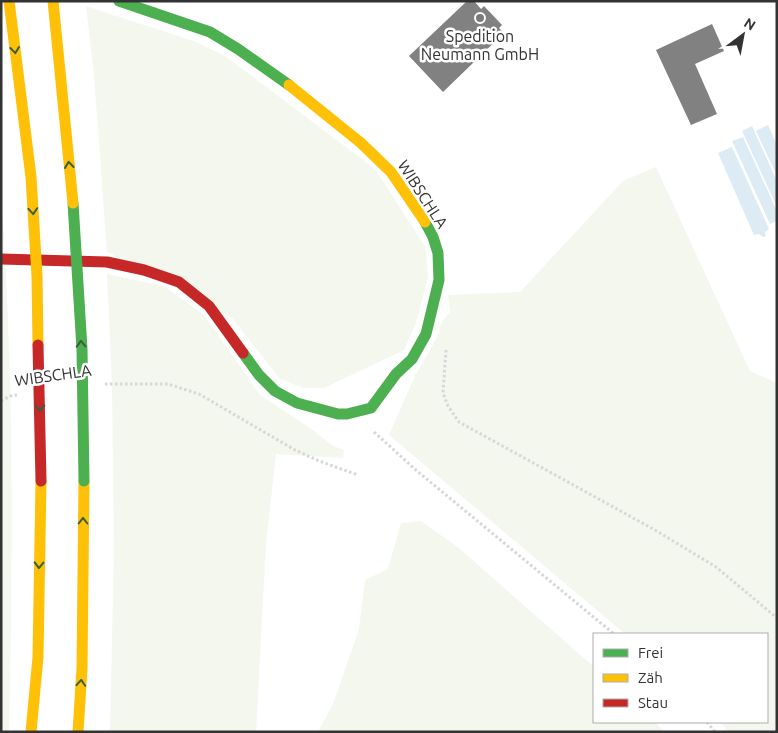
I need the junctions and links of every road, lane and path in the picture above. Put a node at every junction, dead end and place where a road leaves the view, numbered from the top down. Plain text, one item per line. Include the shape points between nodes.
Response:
1 (9, 1) edge
2 (53, 1) edge
3 (119, 1) edge
4 (1, 259) edge
5 (445, 342) dead end
6 (103, 384) dead end
7 (19, 395) dead end
8 (1, 401) edge
9 (372, 430) dead end
10 (358, 475) dead end
11 (777, 618) edge
12 (613, 633) edge
13 (31, 732) edge
14 (78, 732) edge

1 -> 13 main road, bridge via 30,177 37,276 41,481 38,657
14 -> 2 main road, bridge via 84,481 82,349 76,236
3 - 4 main road, WIBSCHLA via 210,32 238,49 322,111 391,172 421,216 438,253 439,280 426,334 412,358 371,408 338,414 297,403 275,390 258,375 209,306 179,282 107,262
5 - 11 path via 443,394 459,422 716,567
6 - 10 path, WIBSCHLA via 168,384 199,394 295,450
7 - 8 path, WIBSCHLA
9 - 12 path

